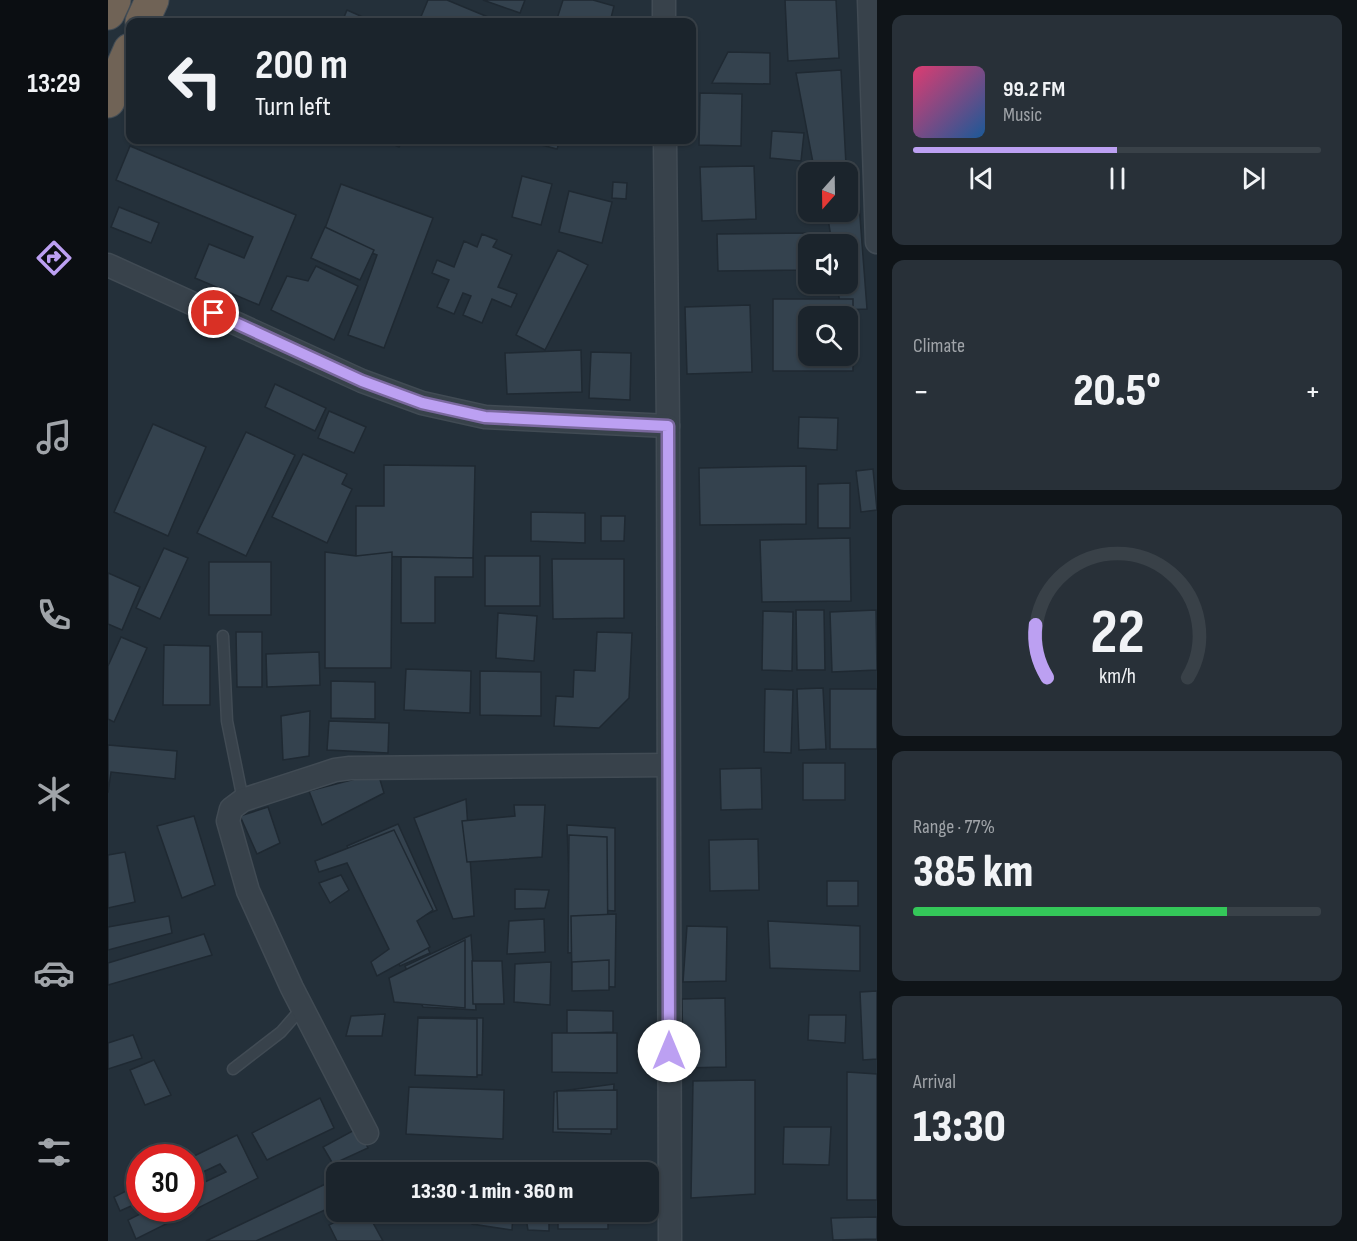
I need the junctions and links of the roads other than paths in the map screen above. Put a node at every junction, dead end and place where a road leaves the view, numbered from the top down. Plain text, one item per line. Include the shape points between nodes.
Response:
1 (114, 0) edge
2 (152, 0) edge
3 (664, 0) edge
4 (869, 0) edge
5 (108, 13) edge
6 (144, 18) edge
7 (664, 18) edge
8 (126, 59) edge
9 (108, 101) edge
10 (665, 144) edge
11 (877, 242) edge
12 (108, 265) edge
13 (668, 426) junction
14 (223, 636) dead end
15 (668, 765) junction
16 (243, 800) junction
17 (302, 1008) junction
18 (233, 1069) dead end
19 (367, 1133) dead end
20 (670, 1241) edge

1 - 5 highway
2 - 6 highway
3 - 7 street
4 - 11 street
8 - 9 highway
10 - 13 street
12 - 13 street via 362,381 422,403 485,417
13 - 15 street
14 - 16 lane via 227,722
15 - 16 street via 350,768
15 - 20 street
16 - 17 street via 231,809 228,821 248,891
17 - 18 lane via 281,1032
17 - 19 street

